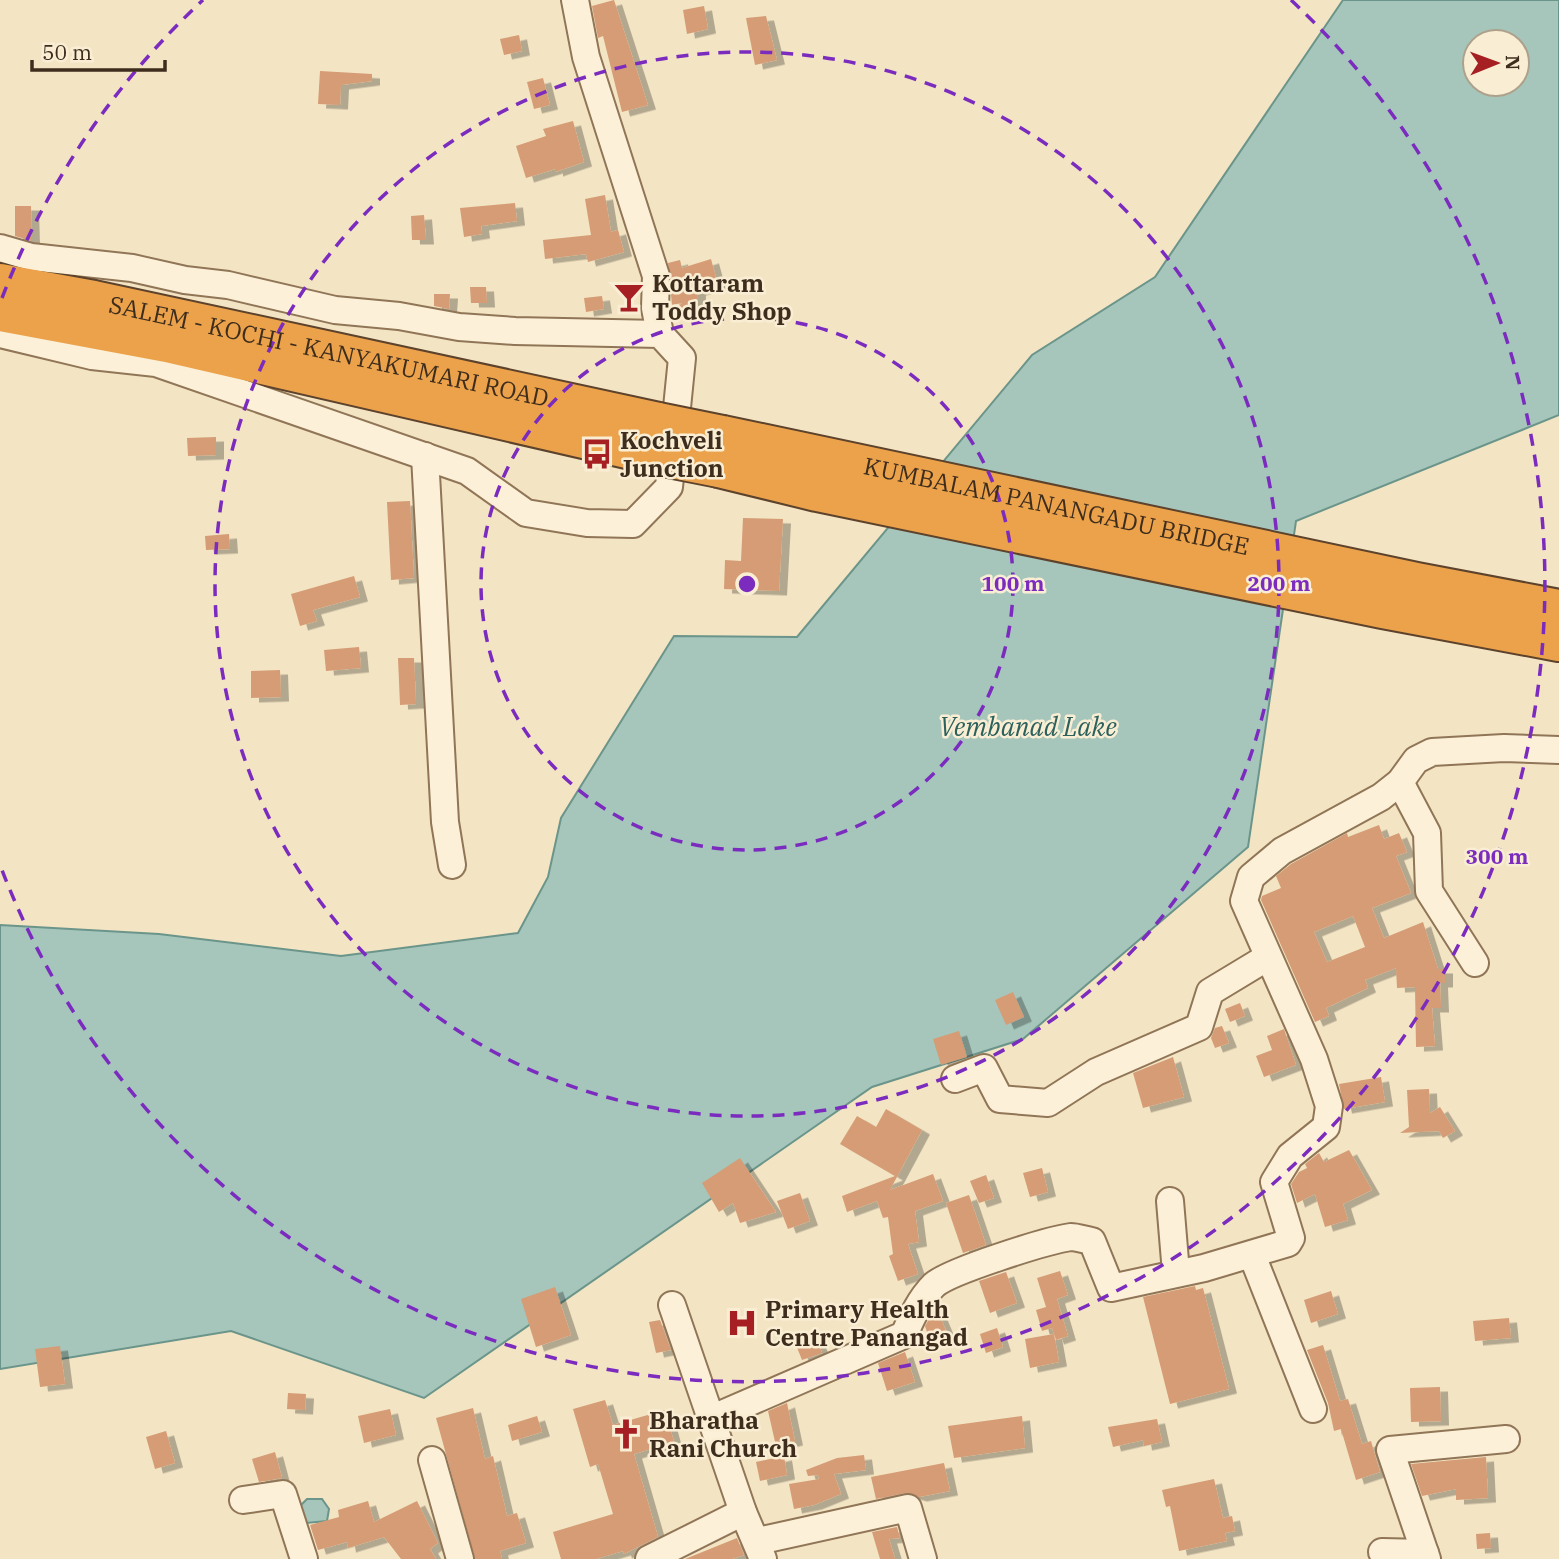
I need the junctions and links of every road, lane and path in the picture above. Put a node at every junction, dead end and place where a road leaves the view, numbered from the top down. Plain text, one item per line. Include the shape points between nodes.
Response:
1 (575, 0) edge
2 (0, 248) edge
3 (0, 284) edge
4 (0, 312) edge
5 (0, 334) edge
6 (660, 334) junction
7 (665, 440) junction
8 (425, 456) junction
9 (819, 475) junction
10 (1559, 609) edge
11 (1559, 642) edge
12 (1559, 750) edge
13 (1401, 782) junction
14 (452, 865) dead end
15 (1268, 957) junction
16 (1475, 963) dead end
17 (955, 1079) dead end
18 (1170, 1201) dead end
19 (1252, 1255) junction
20 (1176, 1273) junction
21 (672, 1305) dead end
22 (1313, 1409) dead end
23 (713, 1418) junction
24 (1506, 1439) dead end
25 (432, 1460) dead end
26 (243, 1500) dead end
27 (743, 1511) junction
28 (761, 1550) edge
29 (1381, 1552) dead end
30 (1426, 1556) edge
31 (304, 1559) edge
32 (460, 1559) edge
33 (649, 1559) edge
34 (923, 1559) edge

1 - 6 street via 586,57 656,276
2 - 6 street via 31,257 228,285 335,310 459,327
3 - 7 highway, SALEM - KOCHI - KANYAKUMARI ROAD via 94,300
4 - 7 highway, SALEM - KOCHI - KANYAKUMARI ROAD
5 - 8 street via 92,356 156,363
6 - 7 street via 682,358
7 - 8 street via 633,524 587,523 526,513 467,471
7 - 9 highway, bridge
8 - 14 street
9 - 10 highway, KUMBALAM PANANGADU BRIDGE
9 - 11 highway, KUMBALAM PANANGADU BRIDGE via 1382,609
12 - 13 street via 1432,752 1416,760
13 - 15 street via 1282,851 1251,877 1244,901
13 - 16 street via 1427,833 1429,891
15 - 17 street via 1210,992 1199,1027 1096,1072 1048,1103 1000,1099 984,1068
15 - 19 street via 1314,1059 1329,1106 1325,1127 1290,1156 1274,1182 1291,1238
18 - 20 street
19 - 20 street
19 - 22 street
20 - 23 street via 1111,1288 1092,1241 1073,1237 958,1270 935,1284 915,1310 904,1335
21 - 23 street
23 - 27 street
24 - 30 street via 1390,1450
25 - 32 street
26 - 31 street via 283,1494
27 - 28 street
27 - 33 street
28 - 34 street via 908,1508
29 - 30 street

